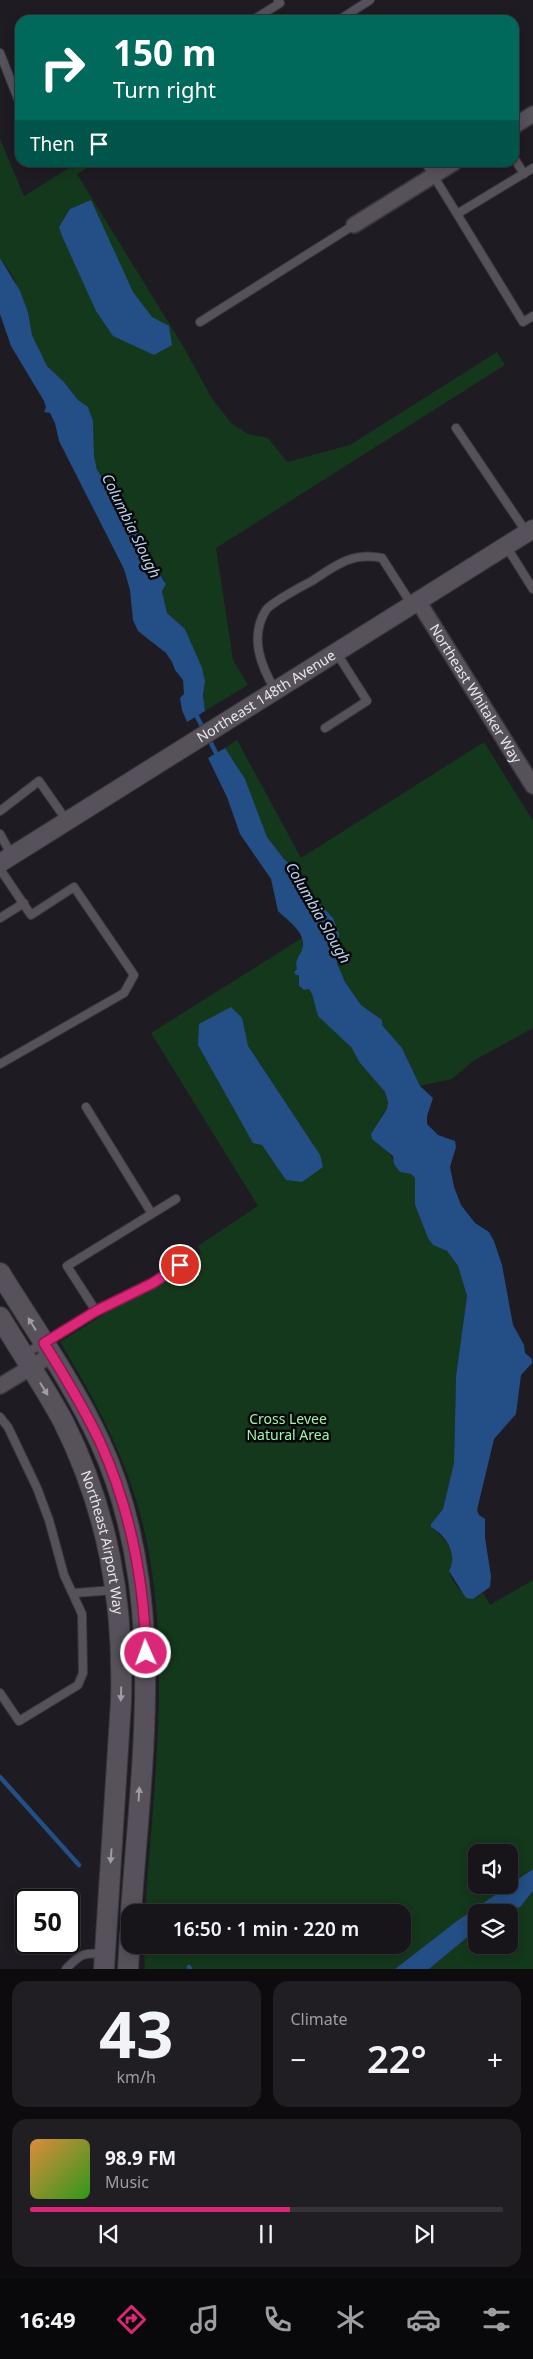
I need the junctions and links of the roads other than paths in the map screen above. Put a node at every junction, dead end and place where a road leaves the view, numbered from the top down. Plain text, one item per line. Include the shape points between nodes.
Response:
1 (278, 0) edge
2 (370, 0) edge
3 (352, 12) junction
4 (260, 15) edge
5 (347, 15) edge
6 (354, 15) edge
7 (0, 53) edge
8 (15, 91) edge
9 (533, 114) edge
10 (519, 123) edge
11 (519, 166) edge
12 (428, 167) edge
13 (448, 167) edge
14 (533, 168) edge
15 (524, 174) junction
16 (434, 176) junction
17 (457, 214) junction
18 (354, 225) joint
19 (533, 316) edge
20 (200, 322) dead end
21 (456, 428) dead end
22 (530, 531) edge
23 (506, 546) junction
24 (533, 590) edge
25 (415, 603) junction
26 (336, 652) junction
27 (275, 690) junction
28 (325, 728) dead end
29 (533, 786) edge
30 (0, 811) edge
31 (67, 821) junction
32 (0, 834) edge
33 (4, 863) edge
34 (24, 903) junction
35 (0, 918) edge
36 (0, 1064) edge
37 (86, 1107) dead end
38 (176, 1199) dead end
39 (152, 1214) junction
40 (180, 1265) dead end
41 (0, 1273) edge
42 (96, 1311) junction
43 (0, 1317) edge
44 (48, 1349) junction
45 (27, 1361) junction
46 (0, 1386) edge
47 (0, 1417) edge
48 (117, 1590) junction
49 (74, 1593) junction
50 (0, 1693) edge
51 (131, 1904) edge
52 (116, 1944) edge
53 (66, 1969) edge
54 (128, 1969) edge

1 - 4 lane via 280,3
2 - 3 lane
3 - 5 lane
3 - 6 lane
7 - 8 lane
9 - 10 street
11 - 15 lane
12 - 16 lane
13 - 16 street
14 - 15 lane
15 - 17 lane
16 - 17 lane
16 - 18 street
17 - 19 lane via 523,322
18 - 20 lane
21 - 22 lane
22 - 23 street, Northeast 148th Avenue
23 - 24 lane
23 - 25 street, Northeast 148th Avenue
25 - 26 street, Northeast 148th Avenue
25 - 27 lane via 382,558 366,555 343,560 267,609 259,628 258,655
25 - 29 street, Northeast Whitaker Way
26 - 27 street, Northeast 148th Avenue
26 - 28 lane via 367,701
27 - 31 street, Northeast 148th Avenue
30 - 31 lane via 39,781
31 - 33 street, Northeast 148th Avenue
32 - 33 lane
33 - 34 lane
34 - 35 lane
34 - 36 lane via 31,915 74,887 134,975 124,993
37 - 39 lane
38 - 39 lane
39 - 42 lane via 67,1266
40 - 42 lane via 153,1283
44 -> 41 main road, Northeast Airport Way
42 - 44 lane
43 - 45 main road, Northeast Airport Way
44 - 45 street
51 -> 44 main road, Northeast Airport Way via 146,1665 142,1593 128,1521 110,1465
45 - 46 street
45 -> 48 main road, Northeast Airport Way via 63,1422 88,1478 107,1540
47 - 49 lane via 20,1449 37,1488 64,1575
48 - 49 lane
48 -> 52 main road, Northeast Airport Way via 122,1657
49 - 50 lane via 82,1614 83,1674 78,1685 18,1721
52 - 53 lane via 83,1954
52 - 54 main road, Northeast Airport Way

